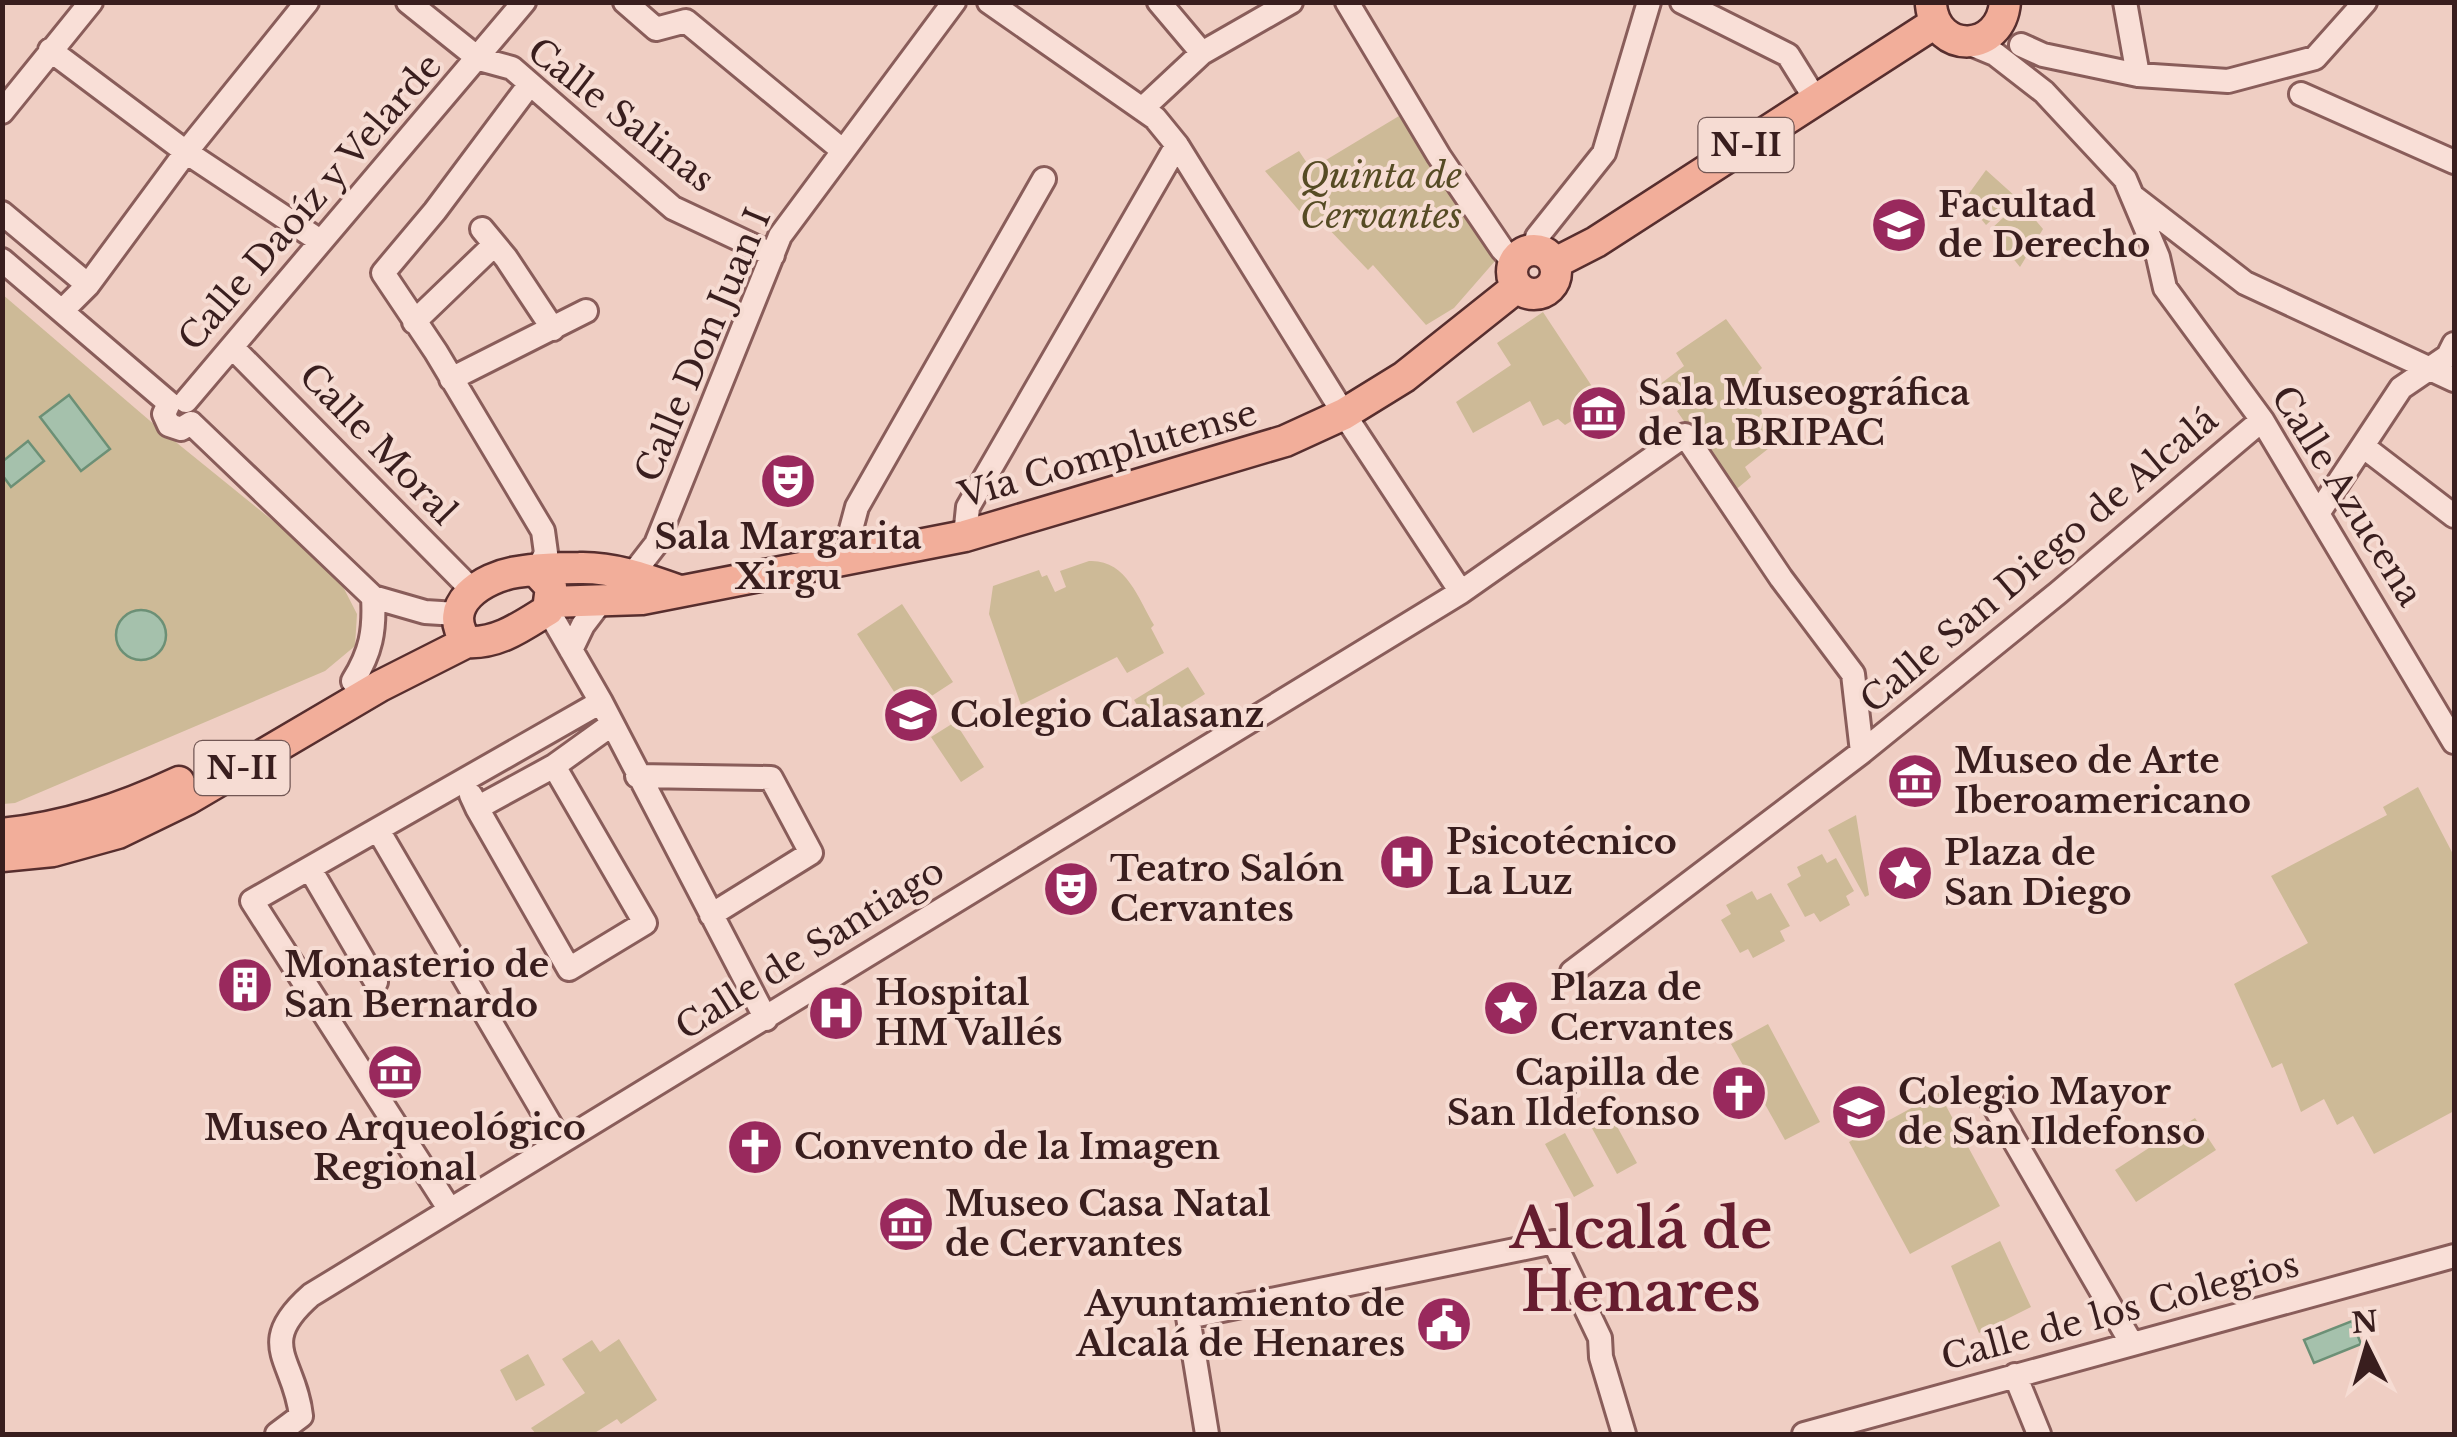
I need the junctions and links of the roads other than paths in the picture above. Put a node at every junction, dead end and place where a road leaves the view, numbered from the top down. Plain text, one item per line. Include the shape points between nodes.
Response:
1 (91, 2) edge
2 (306, 2) edge
3 (408, 2) edge
4 (524, 2) edge
5 (625, 2) edge
6 (954, 2) edge
7 (989, 2) edge
8 (1159, 2) edge
9 (1291, 2) edge
10 (1347, 2) edge
11 (1682, 2) edge
12 (2125, 2) edge
13 (2365, 2) edge
14 (1644, 7) edge
15 (2005, 8) edge
16 (1933, 13) edge
17 (1966, 42) junction
18 (2021, 44) junction
19 (50, 50) junction
20 (1202, 53) junction
21 (479, 59) junction
22 (2138, 75) junction
23 (530, 84) junction
24 (2044, 92) junction
25 (2301, 94) dead end
26 (1816, 100) junction
27 (1142, 110) junction
28 (2, 112) edge
29 (1177, 145) junction
30 (842, 150) junction
31 (186, 152) junction
32 (2454, 162) edge
33 (1044, 179) dead end
34 (2134, 198) junction
35 (2, 213) edge
36 (320, 241) junction
37 (773, 255) junction
38 (2, 260) edge
39 (1531, 265) junction
40 (88, 285) junction
41 (586, 310) dead end
42 (62, 311) junction
43 (414, 322) junction
44 (552, 329) junction
45 (2454, 344) edge
46 (232, 347) junction
47 (2424, 369) junction
48 (450, 379) junction
49 (2454, 380) edge
50 (182, 409) junction
51 (1344, 414) junction
52 (2262, 420) junction
53 (2364, 447) junction
54 (2319, 512) junction
55 (2454, 516) edge
56 (965, 536) junction
57 (853, 559) junction
58 (537, 572) junction
59 (632, 574) junction
60 (677, 590) junction
61 (1461, 592) junction
62 (374, 597) junction
63 (602, 600) junction
64 (549, 606) junction
65 (463, 619) junction
66 (571, 650) junction
67 (353, 681) junction
68 (601, 702) junction
69 (611, 725) junction
70 (2454, 742) edge
71 (1862, 752) junction
72 (554, 766) junction
73 (637, 776) junction
74 (465, 782) junction
75 (477, 808) junction
76 (378, 830) junction
77 (2, 834) edge
78 (2, 856) edge
79 (310, 868) junction
80 (711, 915) junction
81 (1572, 972) dead end
82 (376, 982) dead end
83 (766, 1019) junction
84 (1992, 1102) dead end
85 (560, 1141) junction
86 (450, 1210) junction
87 (2454, 1256) edge
88 (2132, 1344) junction
89 (2015, 1375) junction
90 (277, 1434) edge
91 (1207, 1434) edge
92 (1624, 1434) edge
93 (1804, 1434) edge
94 (2039, 1434) edge

1 - 19 street
2 - 31 street
3 - 21 street, Calle Salinas
4 - 21 street, Calle Daoíz y Velarde
5 - 30 street via 656,29 686,21
6 - 30 street, Calle Don Juan I
7 - 27 street
8 - 20 street
9 - 20 street
10 - 39 street via 1502,250
11 - 26 street via 1788,55
12 - 22 street
13 - 22 street via 2315,58 2228,82
14 - 39 street via 1604,153 1537,237
15 - 17 main road via 1990,35
15 - 18 street
16 - 17 main road, N-II via 1943,33
16 - 26 main road, Vía Complutense / N-II
17 - 24 street via 1995,54
18 - 22 street
18 - 24 street
19 - 28 street
19 - 31 street
20 - 27 street
21 - 23 street, Calle Salinas via 512,68
21 - 36 street, Calle Daoíz y Velarde
23 - 37 street, Calle Salinas via 673,208
23 - 43 street via 383,272
24 - 34 street via 2125,179
25 - 32 street
26 - 39 main road, Vía Complutense / N-II via 1596,242
27 - 29 street
29 - 51 street
29 - 56 street via 968,507
30 - 37 street, Calle Don Juan I
31 - 36 street
31 - 40 street
33 - 57 street via 857,508 850,533
34 - 47 street via 2245,283
34 - 52 street, Calle Azucena via 2166,288
35 - 40 street
36 - 46 street, Calle Daoíz y Velarde
37 - 59 street, Calle Don Juan I via 656,544
38 - 42 street
39 - 51 main road, Vía Complutense / N-II via 1404,377
40 - 42 street
41 - 44 street
42 - 50 street
43 - 44 street via 488,238
43 - 48 street
44 - 48 street
45 - 47 street via 2448,356
46 - 50 street, Calle Daoíz y Velarde
46 - 65 street, Calle Moral
47 - 49 street
47 - 53 street via 2401,388
48 - 58 street via 543,531 546,553
50 - 62 street
51 - 56 main road, Vía Complutense / N-II via 1285,441
51 - 61 street
52 - 54 street, Calle Azucena
52 - 71 street, Calle San Diego de Alcalá
53 - 54 street
53 - 55 street
54 - 70 street, Calle Azucena
56 - 57 main road, Vía Complutense / N-II
57 - 60 main road, Vía Complutense / N-II
58 - 59 main road, Vía Complutense / N-II
58 - 64 main road via 551,587
58 - 65 main road, Vía Complutense via 516,572
59 - 60 main road, Vía Complutense / N-II
60 - 63 main road, Vía Complutense / N-II
61 - 71 street, Calle de Santiago via 1685,436 1854,674
61 - 83 street, Calle de Santiago
62 - 65 street
62 - 67 street via 374,637
63 - 64 main road, Vía Complutense / N-II
63 - 66 street
64 - 65 main road via 483,643
64 - 66 street
65 - 67 main road, N-II
65 - 78 main road, N-II via 380,686 188,799 118,833 53,851
66 - 68 street
67 - 77 main road, N-II via 178,783 97,816
68 - 69 street
68 - 74 street
69 - 72 street
69 - 73 street
71 - 81 street
72 - 75 street
72 - 75 street via 645,923 568,969
73 - 80 street
73 - 80 street via 771,778 811,853
74 - 75 street
74 - 76 street
76 - 79 street
76 - 85 street
79 - 82 street
79 - 86 street via 252,902
80 - 83 street
83 - 85 street, Calle de Santiago
84 - 88 street
85 - 86 street, Calle de Santiago
86 - 90 street, Calle de Santiago via 290,1313 280,1334 282,1360 300,1416
87 - 88 street, Calle de los Colegios
88 - 89 street, Calle de los Colegios
89 - 93 street, Calle de los Colegios
89 - 94 street
91 - 92 street via 1188,1317 1548,1243 1600,1338

